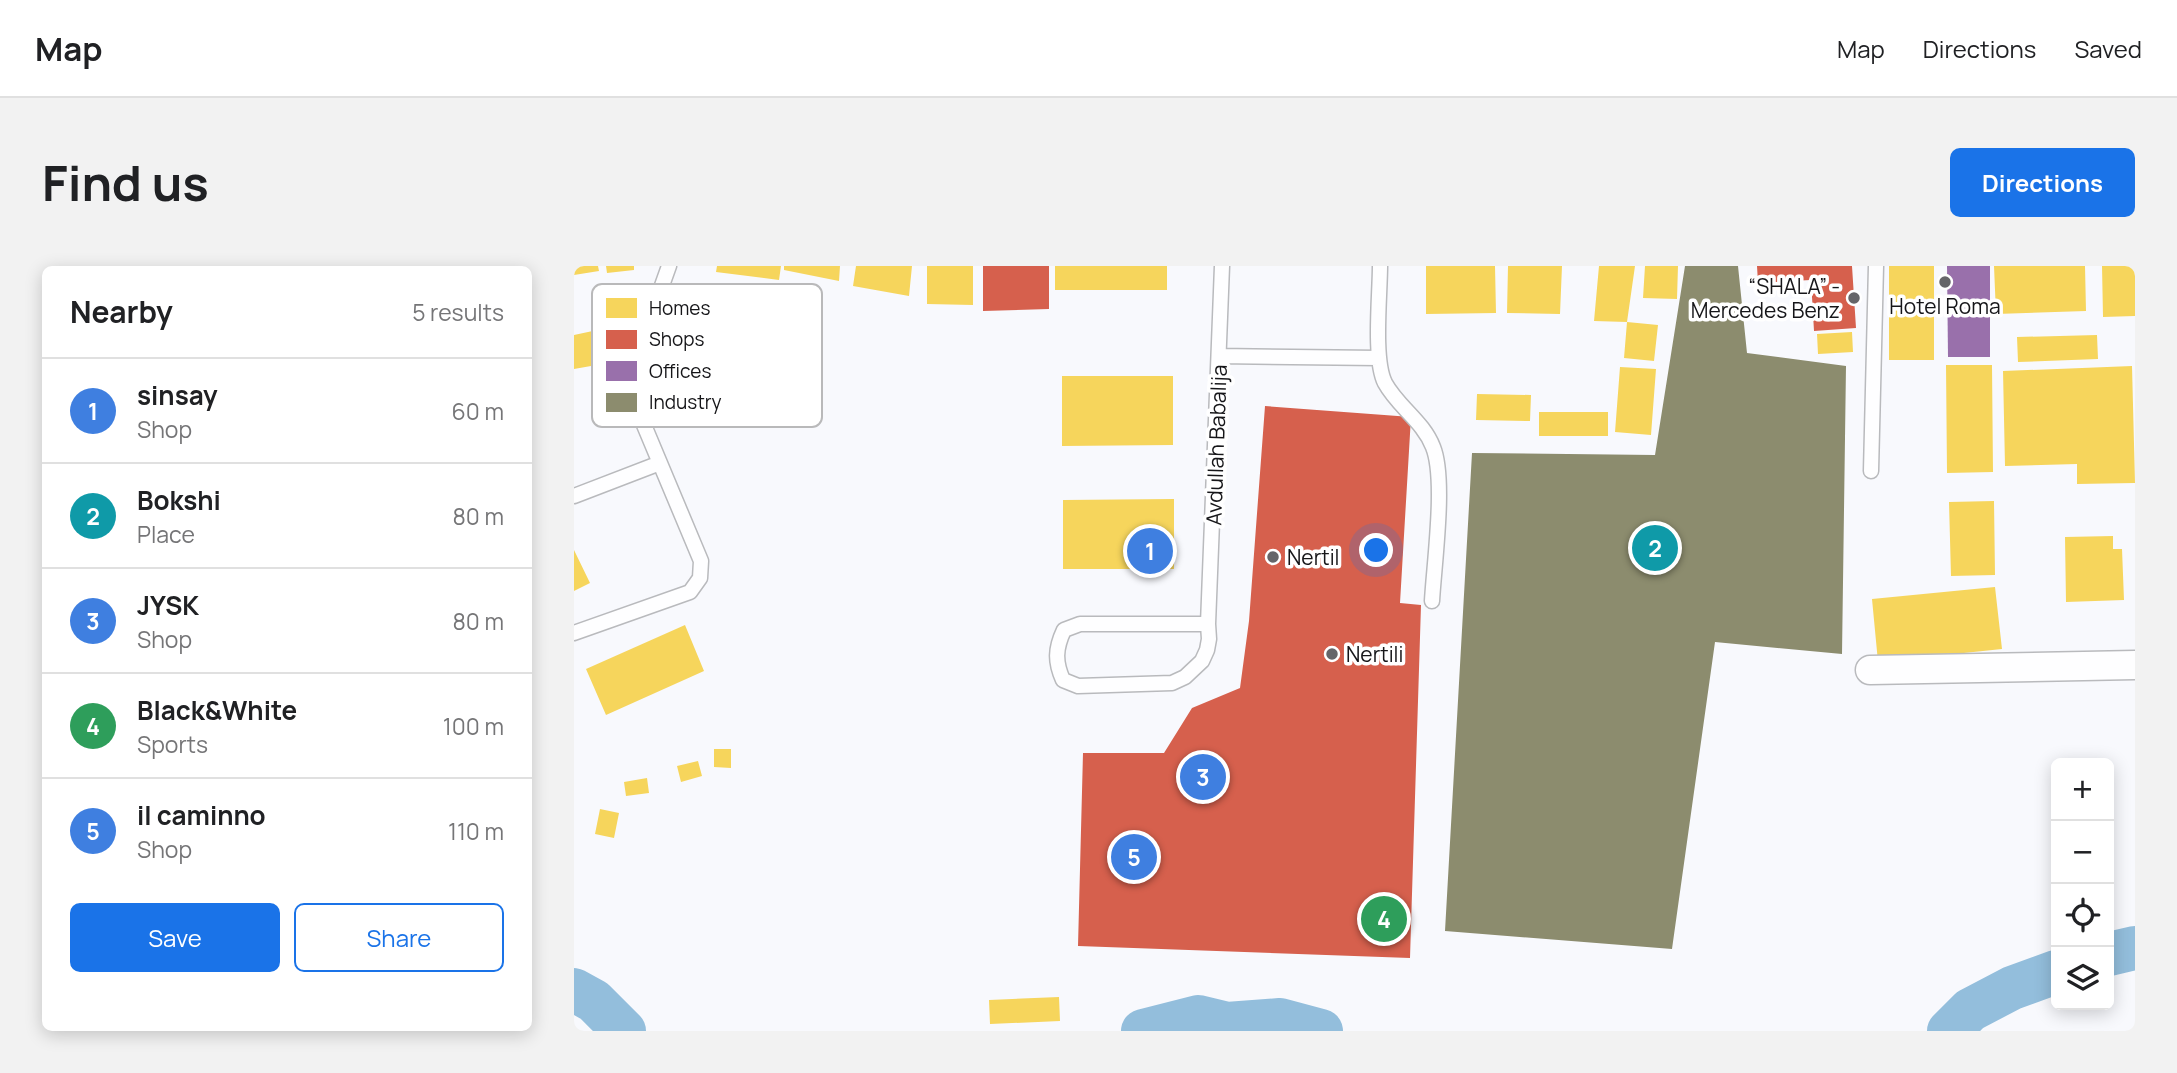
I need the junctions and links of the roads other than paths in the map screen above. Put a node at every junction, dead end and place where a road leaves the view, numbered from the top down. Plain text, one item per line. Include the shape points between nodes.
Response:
1 (668, 266) edge
2 (1222, 266) edge
3 (1380, 266) edge
4 (1876, 266) edge
5 (662, 284) edge
6 (1219, 356) junction
7 (1379, 358) junction
8 (645, 427) edge
9 (660, 463) junction
10 (1871, 471) dead end
11 (574, 496) edge
12 (1432, 601) dead end
13 (1208, 624) junction
14 (574, 633) edge
15 (2135, 665) edge
16 (1870, 670) dead end

1 - 5 lane
2 - 6 lane, Avdullah Babalija
3 - 7 lane
4 - 10 lane
6 - 7 lane
6 - 13 lane, Avdullah Babalija
7 - 12 lane via 1384,382 1434,448 1439,479
8 - 9 lane
9 - 11 lane
9 - 14 lane via 701,561 700,578 691,592
13 - 13 lane, Avdullah Babalija via 1202,661 1172,683 1078,686 1063,680 1058,668 1058,642 1064,631 1080,624
15 - 16 street

